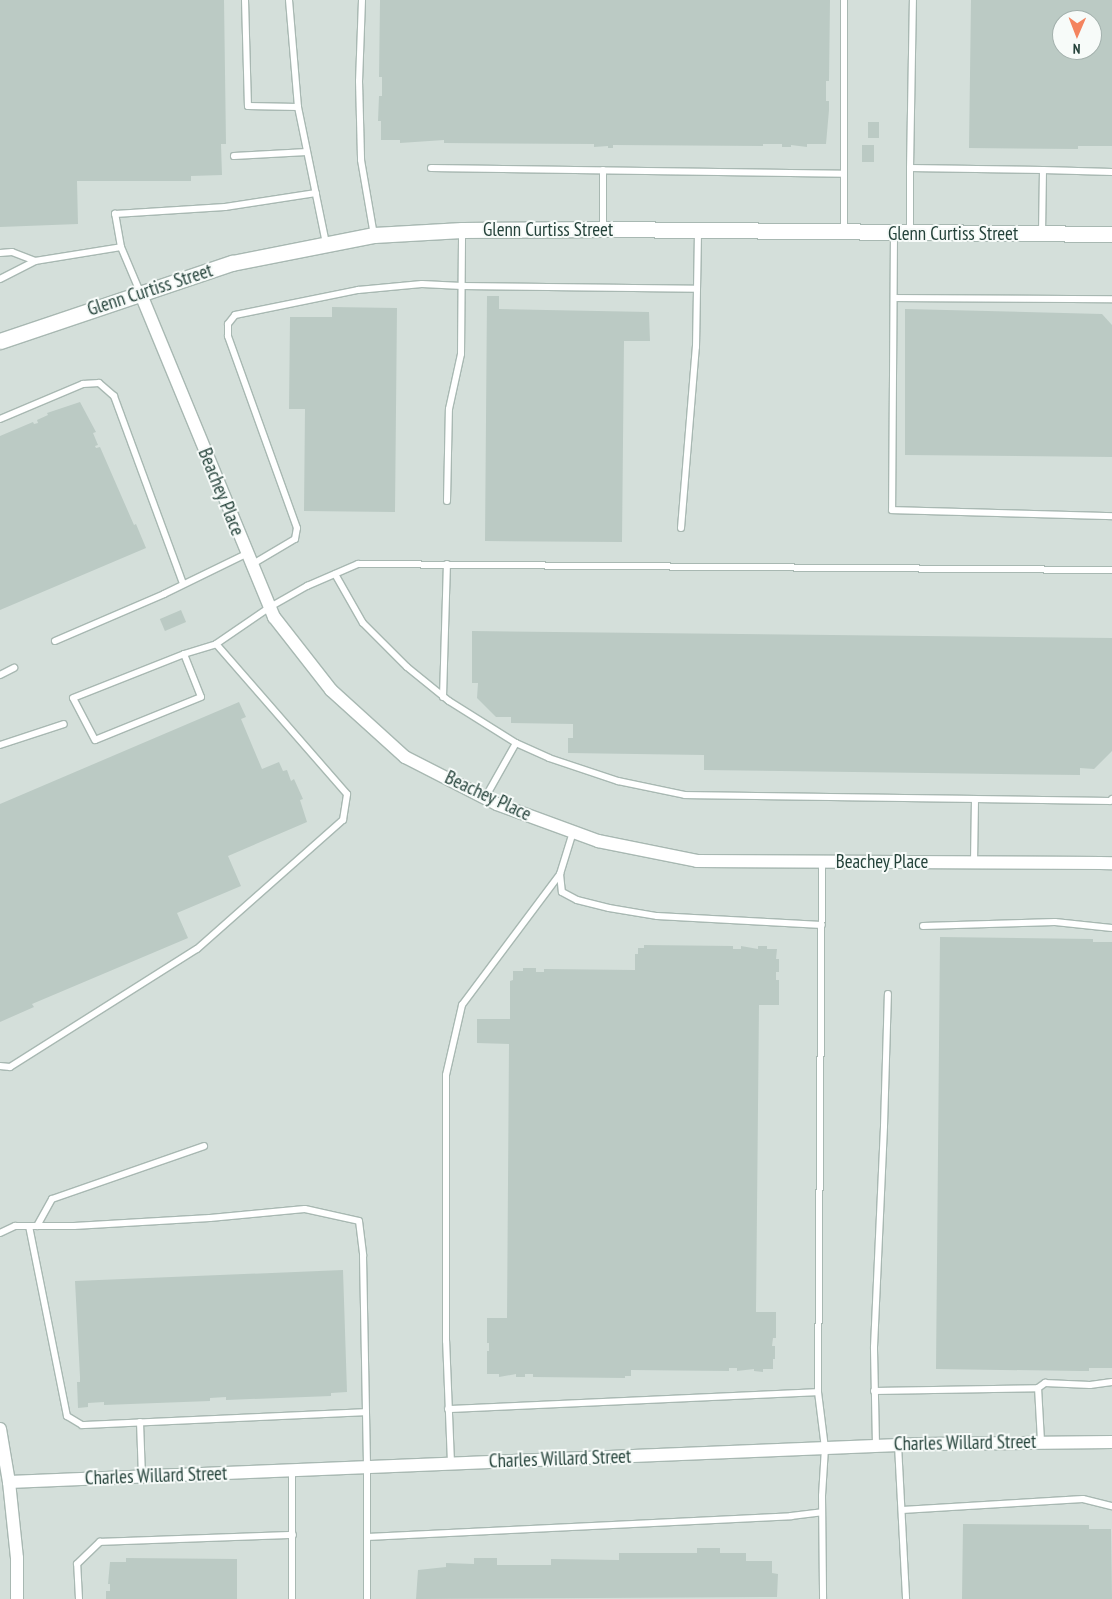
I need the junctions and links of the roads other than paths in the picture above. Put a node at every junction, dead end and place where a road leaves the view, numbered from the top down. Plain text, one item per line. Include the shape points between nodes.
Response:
1 (245, 0) edge
2 (290, 0) edge
3 (362, 0) edge
4 (844, 0) edge
5 (913, 0) edge
6 (298, 107) junction
7 (307, 152) junction
8 (234, 156) dead end
9 (431, 168) dead end
10 (910, 168) junction
11 (603, 170) junction
12 (1043, 170) junction
13 (1112, 172) edge
14 (844, 174) junction
15 (316, 193) junction
16 (602, 229) junction
17 (462, 230) junction
18 (698, 230) junction
19 (844, 233) junction
20 (910, 233) junction
21 (894, 234) junction
22 (1042, 234) junction
23 (1112, 234) edge
24 (374, 235) junction
25 (326, 243) junction
26 (122, 247) junction
27 (0, 254) edge
28 (35, 261) junction
29 (0, 279) edge
30 (462, 286) junction
31 (698, 289) junction
32 (140, 292) junction
33 (894, 298) junction
34 (1112, 299) edge
35 (0, 341) edge
36 (0, 419) edge
37 (447, 501) dead end
38 (1112, 516) edge
39 (680, 528) dead end
40 (249, 559) junction
41 (447, 564) junction
42 (1112, 570) edge
43 (335, 574) junction
44 (183, 584) junction
45 (270, 607) junction
46 (55, 641) dead end
47 (216, 644) junction
48 (184, 654) junction
49 (14, 668) dead end
50 (0, 675) edge
51 (443, 697) junction
52 (64, 724) dead end
53 (516, 743) junction
54 (0, 745) edge
55 (485, 798) junction
56 (975, 798) junction
57 (1112, 799) edge
58 (573, 832) junction
59 (822, 862) junction
60 (974, 863) junction
61 (1112, 864) edge
62 (560, 874) junction
63 (822, 924) junction
64 (923, 926) dead end
65 (1112, 928) edge
66 (888, 994) dead end
67 (0, 1066) edge
68 (204, 1146) dead end
69 (29, 1226) junction
70 (37, 1226) junction
71 (0, 1233) edge
72 (1112, 1382) edge
73 (1038, 1388) junction
74 (874, 1391) junction
75 (818, 1392) junction
76 (448, 1409) junction
77 (366, 1412) junction
78 (140, 1422) junction
79 (0, 1429) edge
80 (1041, 1441) junction
81 (1112, 1442) edge
82 (898, 1444) junction
83 (876, 1445) junction
84 (825, 1448) junction
85 (451, 1464) junction
86 (367, 1467) junction
87 (292, 1470) junction
88 (142, 1476) junction
89 (6, 1487) edge
90 (1112, 1506) edge
91 (902, 1510) junction
92 (822, 1512) junction
93 (293, 1535) junction
94 (367, 1537) junction
95 (17, 1599) edge
96 (79, 1599) edge
97 (292, 1599) edge
98 (367, 1599) edge
99 (823, 1599) edge
100 (906, 1599) edge

1 - 6 lane via 248,106
2 - 6 lane
3 - 24 lane via 361,160
4 - 14 lane
5 - 10 lane
6 - 7 lane
7 - 8 lane
7 - 15 lane
9 - 11 lane
10 - 12 lane
10 - 20 lane
11 - 14 lane
11 - 16 lane
12 - 13 lane
12 - 22 lane
14 - 19 lane
15 - 25 lane
15 - 26 lane via 225,207 115,214
16 - 17 street, Glenn Curtiss Street
16 - 18 street, Glenn Curtiss Street
17 - 24 street, Glenn Curtiss Street
17 - 30 lane
18 - 19 street, Glenn Curtiss Street
18 - 31 lane
19 - 21 street, Glenn Curtiss Street
20 - 21 street, Glenn Curtiss Street
20 - 22 street, Glenn Curtiss Street
21 - 33 lane
22 - 23 street, Glenn Curtiss Street
24 - 25 street, Glenn Curtiss Street
25 - 32 street, Glenn Curtiss Street via 232,263
26 - 28 lane
26 - 32 lane
27 - 28 lane via 12,252
28 - 29 lane
30 - 31 lane
30 - 37 lane via 461,354 449,409
30 - 40 lane via 422,284 358,290 235,315 228,324 228,336 297,528 295,539
31 - 39 lane
32 - 35 street, Glenn Curtiss Street
32 - 40 street, Beachey Place
33 - 34 lane
33 - 38 lane via 892,510
36 - 44 lane via 83,384 99,383 114,396
40 - 44 lane
40 - 45 street, Beachey Place
41 - 42 lane
41 - 43 lane via 358,564
41 - 51 lane
43 - 45 lane
43 - 51 lane via 364,623
44 - 46 lane
45 - 47 lane
45 - 55 street, Beachey Place via 331,690 405,757
47 - 48 lane
47 - 67 lane via 347,794 343,820 197,949 10,1067
48 - 48 lane via 73,698 94,740 201,697
49 - 50 lane
51 - 53 lane
52 - 54 lane
53 - 55 lane
53 - 56 lane via 618,781 685,795
55 - 58 street, Beachey Place
56 - 57 lane
56 - 60 lane
58 - 59 street, Beachey Place via 598,841 697,861
58 - 62 lane
59 - 60 street, Beachey Place
59 - 63 lane
60 - 61 street, Beachey Place
62 - 63 lane via 562,892 609,908 657,916
62 - 76 lane via 462,1005 451,1051 446,1075
63 - 75 lane
64 - 65 lane via 1056,922
66 - 74 lane
68 - 70 lane via 52,1199
69 - 70 lane
69 - 71 lane via 15,1226
69 - 78 lane via 67,1416 82,1425
70 - 77 lane via 200,1219 305,1209 359,1221
72 - 73 lane via 1090,1385 1045,1383
73 - 74 lane
73 - 80 lane
74 - 83 lane
75 - 76 lane
75 - 84 lane
76 - 85 lane
77 - 78 lane
77 - 86 lane
78 - 88 lane
79 - 89 street
80 - 81 street, Charles Willard Street
80 - 82 street, Charles Willard Street
82 - 83 street, Charles Willard Street
82 - 91 lane
83 - 84 street, Charles Willard Street
84 - 85 street, Charles Willard Street
84 - 92 lane
85 - 86 street, Charles Willard Street
86 - 87 street, Charles Willard Street
86 - 94 lane
87 - 88 street, Charles Willard Street
87 - 93 lane
88 - 89 street, Charles Willard Street
89 - 95 street via 16,1558
90 - 91 lane via 1083,1499
91 - 100 lane
92 - 94 lane
92 - 99 lane
93 - 96 lane via 100,1542 77,1564
93 - 97 lane
94 - 98 lane

